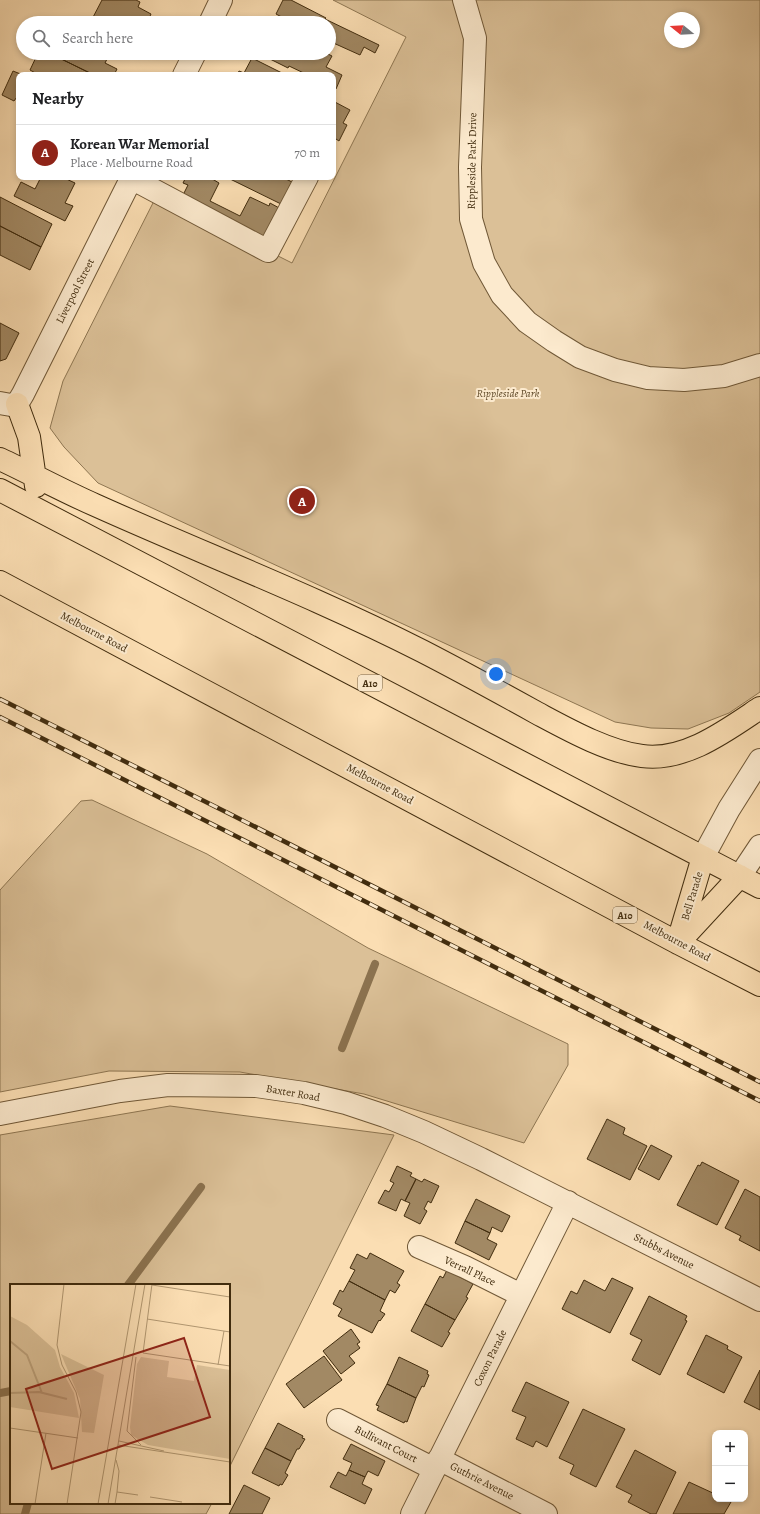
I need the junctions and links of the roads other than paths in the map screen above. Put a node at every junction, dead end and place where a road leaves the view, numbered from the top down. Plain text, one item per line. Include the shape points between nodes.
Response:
1 (221, 0) edge
2 (464, 0) edge
3 (213, 16) edge
4 (192, 60) edge
5 (186, 72) edge
6 (131, 180) edge
7 (136, 180) edge
8 (305, 180) edge
9 (760, 365) edge
10 (8, 403) edge
11 (0, 459) edge
12 (36, 476) junction
13 (0, 490) edge
14 (38, 509) junction
15 (0, 582) edge
16 (760, 708) edge
17 (760, 760) edge
18 (760, 846) edge
19 (704, 857) junction
20 (740, 876) junction
21 (760, 887) edge
22 (678, 943) junction
23 (760, 985) edge
24 (0, 1114) edge
25 (568, 1202) junction
26 (419, 1247) dead end
27 (521, 1295) junction
28 (760, 1300) edge
29 (338, 1420) dead end
30 (437, 1464) junction
31 (412, 1514) edge
32 (546, 1514) edge

1 - 3 street
2 - 9 street, Rippleside Park Drive via 475,38 470,167 471,219 484,263 502,295 528,322 554,341 580,357 615,370 648,378 684,380 724,376
4 - 5 street
6 - 10 street, Liverpool Street
7 - 8 street via 268,251
10 - 12 highway via 29,437
11 - 12 highway
12 - 14 highway
12 - 16 highway via 95,506 320,602 422,651 587,739 615,749 642,756 664,757 707,742
13 - 14 highway, A10
14 - 19 highway, A10
15 - 22 highway, Melbourne Road / A10
17 - 19 street, Bell Parade via 729,809
18 - 20 street, Bell Parade
19 - 20 highway, A10
19 - 22 highway, Bell Parade
20 - 21 highway, A10
20 - 22 highway, Bell Parade
22 - 23 highway, Melbourne Road / A10
24 - 25 street, Baxter Road via 120,1091 168,1085 256,1086 346,1103 385,1116 482,1159
25 - 27 street, Coxon Parade
25 - 28 street, Stubbs Avenue
26 - 27 street, Verrall Place
27 - 30 street, Coxon Parade
29 - 30 street, Bullivant Court
30 - 31 street, Coxon Parade
30 - 32 street, Guthrie Avenue

